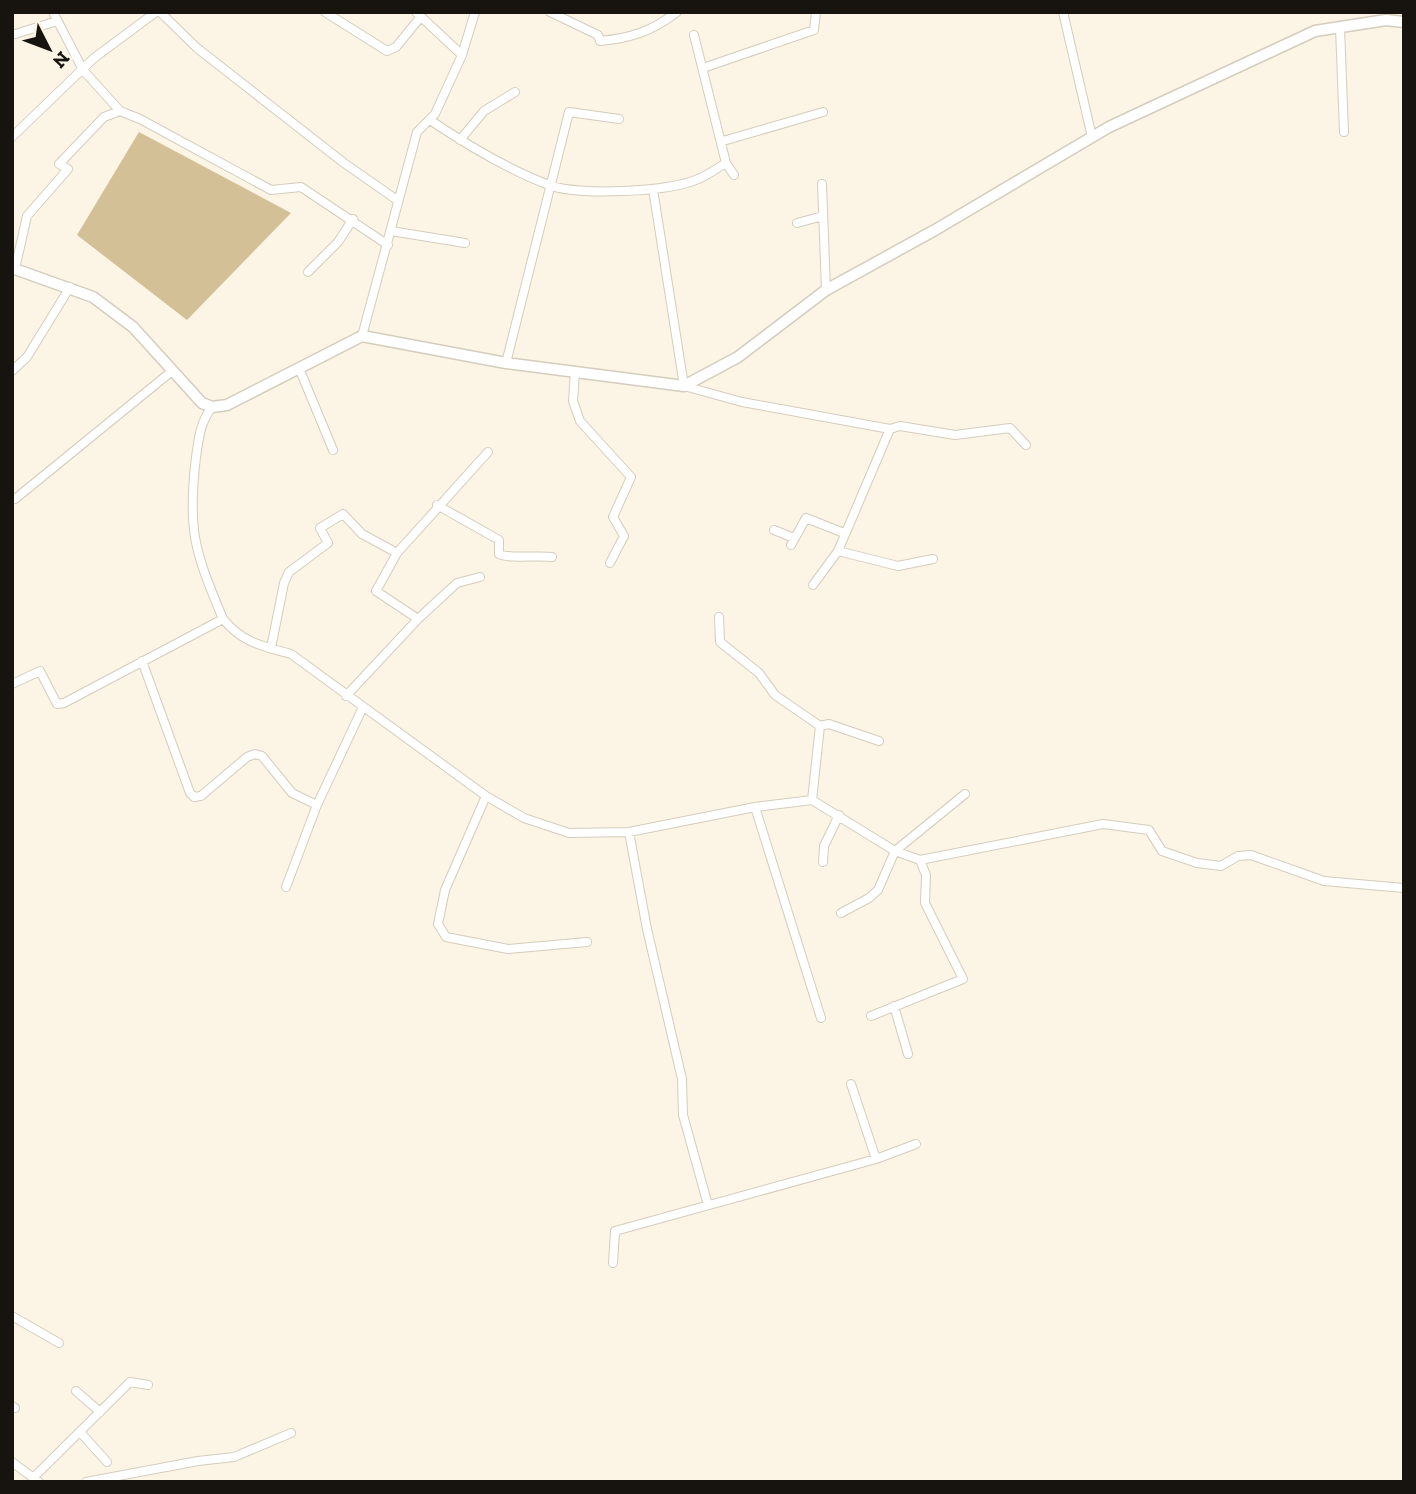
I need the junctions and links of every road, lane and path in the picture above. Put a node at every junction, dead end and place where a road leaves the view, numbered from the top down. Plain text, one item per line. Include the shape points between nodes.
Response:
1 (158, 12) edge
2 (325, 12) edge
3 (475, 12) edge
4 (550, 12) edge
5 (677, 12) edge
6 (816, 12) edge
7 (1063, 12) edge
8 (418, 15) edge
9 (55, 16) edge
10 (1384, 16) edge
11 (1404, 22) edge
12 (1340, 28) junction
13 (12, 35) edge
14 (694, 35) dead end
15 (462, 55) junction
16 (703, 68) junction
17 (83, 70) junction
18 (515, 92) dead end
19 (120, 111) junction
20 (823, 112) dead end
21 (619, 119) dead end
22 (430, 120) junction
23 (1344, 132) dead end
24 (12, 137) edge
25 (1092, 137) junction
26 (460, 140) junction
27 (723, 141) junction
28 (726, 163) junction
29 (734, 175) dead end
30 (822, 184) dead end
31 (551, 186) junction
32 (653, 189) junction
33 (397, 200) junction
34 (823, 216) junction
35 (353, 219) junction
36 (797, 223) dead end
37 (391, 231) junction
38 (464, 243) dead end
39 (388, 245) junction
40 (13, 269) edge
41 (308, 272) dead end
42 (70, 287) junction
43 (826, 290) junction
44 (362, 336) junction
45 (506, 363) junction
46 (299, 368) junction
47 (12, 371) edge
48 (172, 371) junction
49 (575, 372) junction
50 (684, 386) junction
51 (212, 407) junction
52 (890, 429) junction
53 (1026, 444) dead end
54 (333, 450) dead end
55 (488, 452) dead end
56 (15, 499) dead end
57 (437, 505) junction
58 (774, 530) dead end
59 (844, 533) junction
60 (838, 551) junction
61 (397, 553) junction
62 (552, 557) dead end
63 (933, 559) dead end
64 (610, 563) dead end
65 (480, 578) dead end
66 (813, 585) dead end
67 (719, 617) dead end
68 (223, 619) junction
69 (418, 619) junction
70 (271, 648) junction
71 (142, 661) junction
72 (12, 684) edge
73 (346, 696) junction
74 (363, 707) junction
75 (820, 726) junction
76 (879, 741) dead end
77 (965, 794) dead end
78 (486, 796) junction
79 (811, 800) junction
80 (317, 805) junction
81 (755, 807) junction
82 (839, 815) junction
83 (629, 832) junction
84 (895, 850) junction
85 (920, 860) junction
86 (823, 862) dead end
87 (286, 887) dead end
88 (1404, 888) edge
89 (841, 914) dead end
90 (587, 942) dead end
91 (894, 1006) junction
92 (871, 1016) dead end
93 (821, 1018) dead end
94 (908, 1054) dead end
95 (851, 1084) dead end
96 (916, 1144) dead end
97 (876, 1158) junction
98 (708, 1205) junction
99 (613, 1263) dead end
100 (12, 1316) edge
101 (59, 1343) dead end
102 (148, 1385) dead end
103 (76, 1391) dead end
104 (100, 1412) junction
105 (80, 1432) junction
106 (291, 1433) dead end
107 (12, 1462) edge
108 (107, 1462) dead end
109 (36, 1480) edge
110 (86, 1482) edge

1 - 17 street via 124,33
1 - 33 street via 197,48
2 - 8 street via 387,51 396,47
3 - 15 street
4 - 5 street via 598,35 600,41 629,39 652,31
6 - 16 street via 814,30
7 - 25 street
8 - 15 street
9 - 13 street
9 - 17 street
10 - 11 street
10 - 12 street
12 - 23 street
12 - 25 street via 1315,31
14 - 16 street
15 - 22 street
16 - 27 street
17 - 19 street
17 - 24 street
18 - 26 street via 484,111
19 - 35 street via 271,190 301,187
19 - 40 street via 110,113 59,164 68,169 27,216
20 - 27 street
21 - 31 street via 569,112
22 - 26 street
22 - 33 street via 417,132
25 - 43 street
26 - 31 street
27 - 28 street
28 - 29 street
28 - 32 street via 697,180
30 - 34 street
31 - 32 street
31 - 45 street
32 - 50 street
33 - 37 street
34 - 36 street
34 - 43 street
35 - 39 street
35 - 41 street
37 - 38 street
37 - 39 street
39 - 44 street
40 - 42 street
42 - 47 street via 27,357
42 - 48 street via 93,297 133,327
43 - 50 street via 738,357
44 - 45 street
44 - 46 street
45 - 49 street
46 - 51 street via 227,405
46 - 54 street
48 - 51 street via 192,394
48 - 56 street
49 - 50 street
49 - 64 street via 573,401 580,421 631,477 612,517 624,536
50 - 52 street via 742,402
51 - 68 street via 201,421 190,513 196,553
52 - 53 street via 901,426 956,435 1010,428
52 - 59 street
55 - 57 street
57 - 61 street
57 - 62 street via 499,540 499,554 505,557
58 - 59 street via 793,542 806,518
59 - 60 street
60 - 63 street via 898,566
60 - 66 street
61 - 69 street via 376,591
61 - 70 street via 362,534 343,514 320,528 328,543 289,572
65 - 69 street via 457,583
67 - 75 street via 720,642 759,673 775,695
68 - 70 street via 236,635
68 - 71 street
69 - 73 street
70 - 73 street via 292,654
71 - 72 street via 64,703 57,704 40,671
71 - 80 street via 194,797 255,754 262,756 292,793
73 - 74 street
74 - 78 street
74 - 80 street
75 - 76 street via 829,724
75 - 79 street
77 - 84 street
78 - 83 street via 524,818 569,834
78 - 90 street via 445,890 438,924 446,937 508,949
79 - 81 street
79 - 82 street
80 - 87 street
81 - 83 street
81 - 93 street
82 - 84 street
82 - 86 street via 824,846
83 - 98 street via 682,1079 683,1115
84 - 85 street
84 - 89 street via 878,890
85 - 88 street via 1103,824 1149,830 1162,851 1197,863 1221,866 1238,856 1251,855 1324,881
85 - 91 street via 926,875 925,903 963,979
91 - 92 street
91 - 94 street
95 - 97 street
96 - 97 street
97 - 98 street
98 - 99 street via 615,1231
100 - 101 street
102 - 104 street via 130,1382
103 - 104 street
104 - 105 street
105 - 108 street
105 - 109 street
106 - 110 street via 234,1457
107 - 109 street

